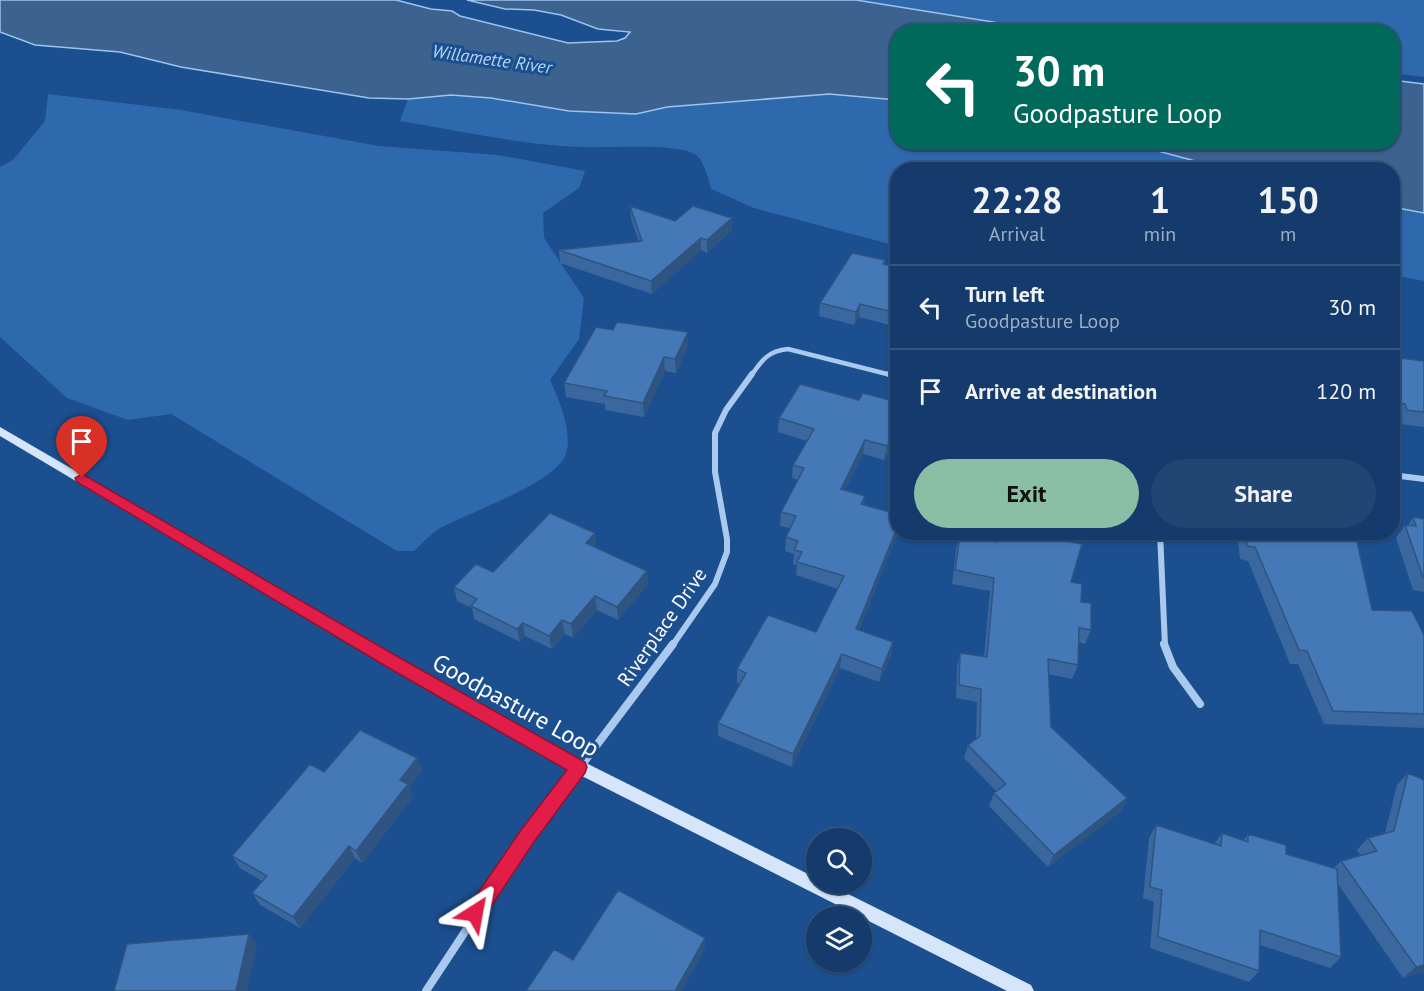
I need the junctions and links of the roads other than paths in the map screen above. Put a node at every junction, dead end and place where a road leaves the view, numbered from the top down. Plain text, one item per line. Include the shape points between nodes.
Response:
1 (890, 374) edge
2 (0, 431) edge
3 (1400, 476) edge
4 (1424, 480) edge
5 (1160, 540) edge
6 (1200, 704) dead end
7 (579, 767) junction
8 (426, 991) edge
9 (1025, 991) edge

1 - 7 street, Riverplace Drive via 788,349 764,357 726,410 715,433 715,472 727,539 722,570 704,602
2 - 7 street, Goodpasture Loop
3 - 4 street
5 - 6 street via 1163,641 1173,667
7 - 8 street, Riverplace Drive via 516,853
7 - 9 street, Goodpasture Loop

